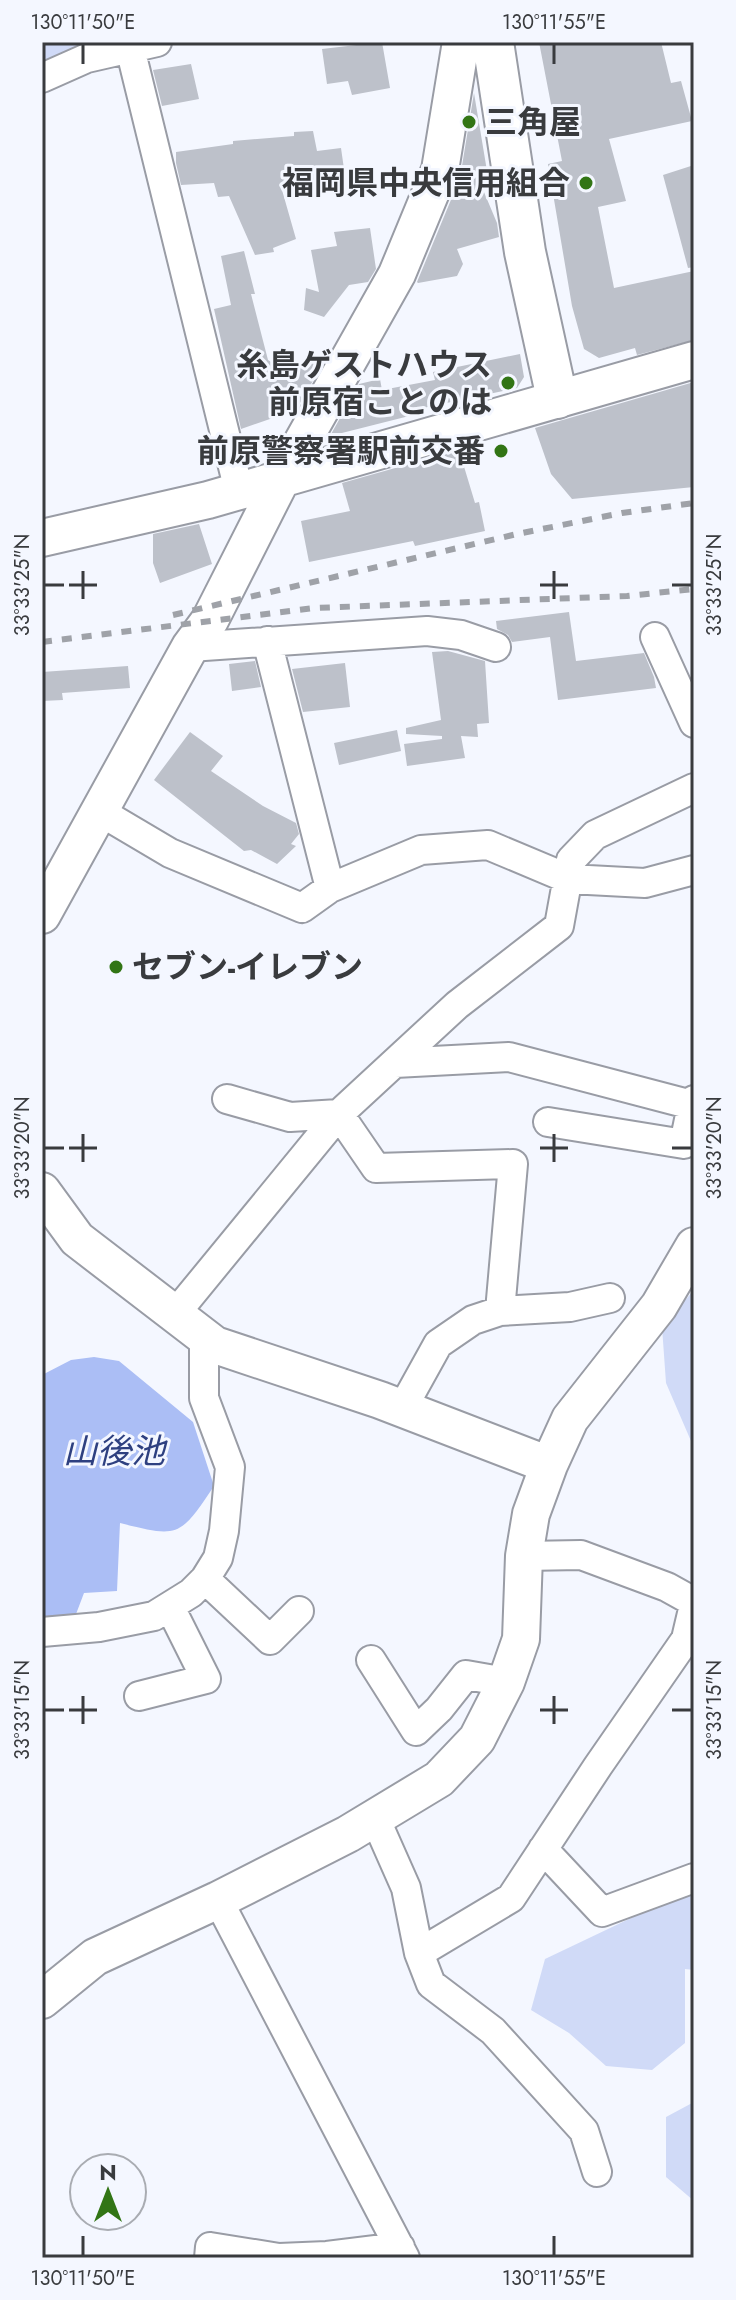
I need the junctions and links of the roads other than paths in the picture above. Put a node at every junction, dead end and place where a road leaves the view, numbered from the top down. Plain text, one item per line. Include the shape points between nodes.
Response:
1 (461, 42) edge
2 (493, 42) edge
3 (143, 45) edge
4 (42, 78) edge
5 (694, 360) edge
6 (557, 398) junction
7 (282, 478) junction
8 (239, 491) junction
9 (42, 538) edge
10 (655, 637) dead end
11 (267, 641) junction
12 (190, 647) junction
13 (496, 647) dead end
14 (694, 723) edge
15 (694, 788) edge
16 (99, 811) junction
17 (694, 870) edge
18 (569, 879) junction
19 (330, 888) junction
20 (42, 915) edge
21 (395, 1063) junction
22 (227, 1099) dead end
23 (693, 1102) edge
24 (339, 1114) junction
25 (548, 1122) dead end
26 (42, 1191) edge
27 (694, 1246) edge
28 (610, 1298) dead end
29 (500, 1311) junction
30 (175, 1314) junction
31 (204, 1336) junction
32 (402, 1409) junction
33 (549, 1465) junction
34 (524, 1556) junction
35 (205, 1579) junction
36 (170, 1607) junction
37 (299, 1611) dead end
38 (693, 1618) edge
39 (42, 1632) edge
40 (371, 1660) dead end
41 (506, 1682) junction
42 (139, 1696) dead end
43 (375, 1818) junction
44 (543, 1849) junction
45 (694, 1878) edge
46 (218, 1900) junction
47 (419, 1953) junction
48 (42, 2000) edge
49 (597, 2172) dead end
50 (403, 2252) edge
51 (209, 2258) edge

1 - 7 street via 440,170 397,274
2 - 6 main road via 525,252
3 - 4 street via 87,58
3 - 8 street
5 - 6 street
6 - 7 street
7 - 8 street
7 - 12 street via 210,620
8 - 9 street
10 - 14 street
11 - 12 street
11 - 13 street via 427,631
11 - 19 street
12 - 16 street
15 - 18 street via 595,835 571,860
16 - 19 street via 170,853 302,908
16 - 20 street
17 - 18 street via 645,883
18 - 19 street via 488,845 421,850
18 - 21 street via 559,926 457,1005
21 - 23 street via 509,1057
21 - 24 street
22 - 24 street via 290,1117
23 - 25 street via 684,1144
24 - 29 street via 376,1168 513,1164
24 - 30 street
26 - 30 street via 77,1239
27 - 33 street via 659,1306 570,1419
28 - 29 street via 570,1307
29 - 32 street via 473,1320 438,1344
30 - 31 street
31 - 32 street via 215,1345
31 - 35 street via 204,1398 230,1467 218,1558
32 - 33 street
33 - 34 street via 531,1514
34 - 38 street via 581,1555 667,1587
34 - 41 street via 521,1639
35 - 36 street
35 - 37 street via 270,1640
36 - 39 street via 154,1616 99,1627
36 - 42 street via 206,1679
38 - 44 street via 686,1639
40 - 41 street via 416,1731 466,1675
41 - 43 street via 477,1739 439,1779
43 - 46 street
43 - 47 street via 406,1888
44 - 45 street via 602,1912
44 - 47 street via 511,1898
46 - 48 street via 95,1957
46 - 50 street
47 - 49 street via 431,1984 493,2031 584,2131
50 - 51 street via 279,2258 210,2247

